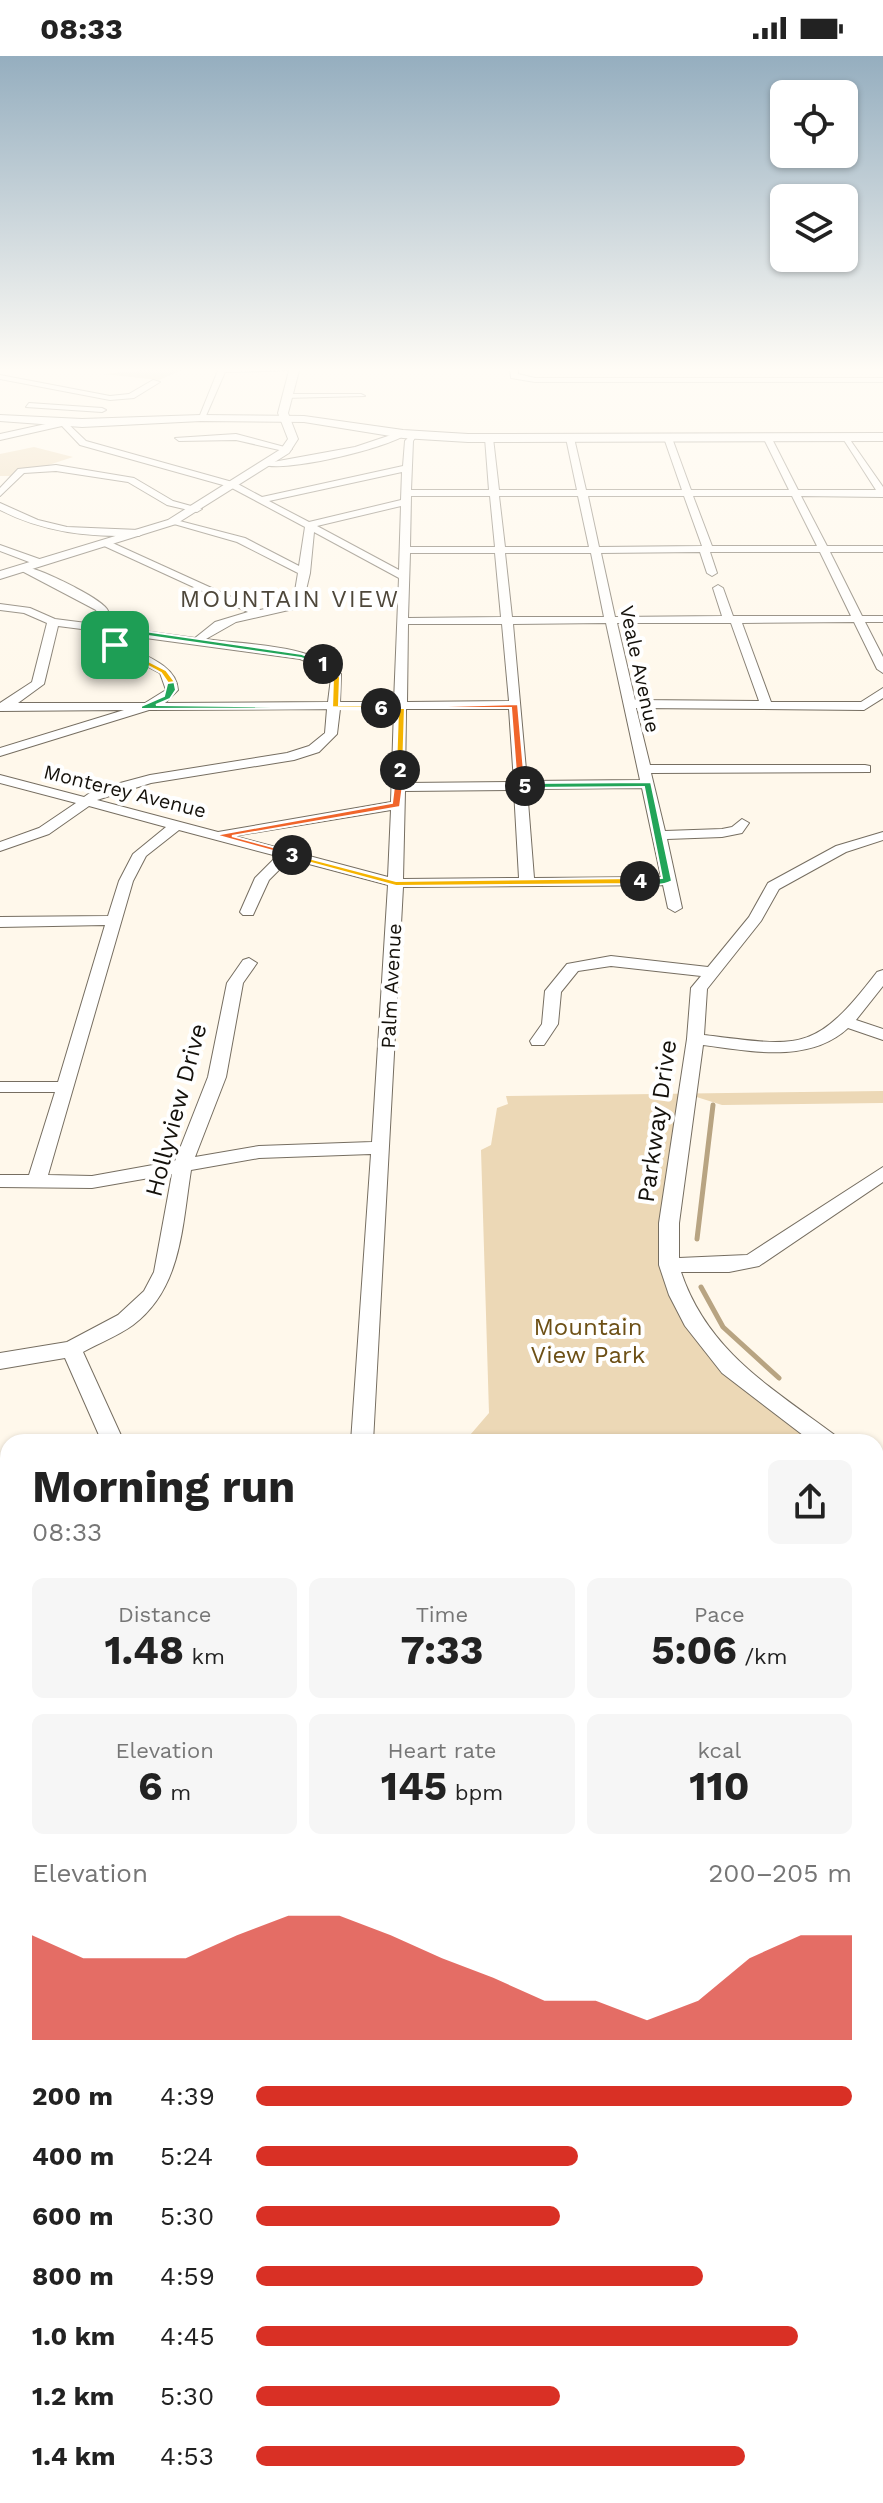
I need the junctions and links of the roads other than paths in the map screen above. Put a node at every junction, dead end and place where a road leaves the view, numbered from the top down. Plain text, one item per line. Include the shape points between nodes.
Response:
1 (133, 481) edge
2 (219, 481) edge
3 (239, 481) edge
4 (346, 481) edge
5 (407, 481) edge
6 (493, 481) edge
7 (580, 481) edge
8 (683, 481) edge
9 (789, 481) edge
10 (233, 485) junction
11 (494, 493) junction
12 (583, 493) junction
13 (687, 493) junction
14 (795, 493) junction
15 (883, 494) edge
16 (407, 497) junction
17 (260, 500) junction
18 (0, 506) edge
19 (197, 509) junction
20 (100, 520) dead end
21 (172, 522) junction
22 (309, 526) junction
23 (68, 532) junction
24 (139, 533) junction
25 (106, 543) junction
26 (0, 548) edge
27 (499, 549) junction
28 (596, 549) junction
29 (706, 549) junction
30 (824, 549) junction
31 (883, 549) edge
32 (405, 550) junction
33 (41, 563) junction
34 (24, 568) junction
35 (305, 573) junction
36 (712, 573) dead end
37 (0, 575) edge
38 (403, 576) junction
39 (718, 588) dead end
40 (0, 607) edge
41 (260, 614) junction
42 (860, 619) junction
43 (883, 619) edge
44 (611, 620) junction
45 (732, 620) junction
46 (402, 621) junction
47 (506, 621) junction
48 (53, 622) junction
49 (110, 628) junction
50 (198, 641) junction
51 (883, 669) edge
52 (882, 693) edge
53 (629, 704) junction
54 (515, 705) junction
55 (766, 705) junction
56 (3, 707) edge
57 (335, 707) junction
58 (144, 708) junction
59 (402, 708) junction
60 (0, 752) edge
61 (643, 769) junction
62 (865, 769) dead end
63 (0, 779) edge
64 (648, 784) junction
65 (521, 786) junction
66 (400, 787) junction
67 (84, 801) junction
68 (396, 805) junction
69 (742, 823) dead end
70 (177, 825) junction
71 (219, 835) junction
72 (658, 835) junction
73 (883, 836) edge
74 (0, 847) edge
75 (287, 854) junction
76 (667, 881) junction
77 (527, 882) junction
78 (396, 883) junction
79 (675, 908) dead end
80 (248, 912) dead end
81 (115, 920) junction
82 (0, 922) edge
83 (249, 963) dead end
84 (709, 972) junction
85 (883, 975) edge
86 (846, 1022) junction
87 (883, 1035) edge
88 (695, 1039) junction
89 (538, 1041) dead end
90 (0, 1087) edge
91 (64, 1087) junction
92 (382, 1148) junction
93 (183, 1165) junction
94 (883, 1173) edge
95 (0, 1181) edge
96 (37, 1181) junction
97 (669, 1265) junction
98 (71, 1349) junction
99 (0, 1361) edge
100 (109, 1434) edge
101 (363, 1434) edge
102 (817, 1434) edge

1 - 19 street via 170,503
2 - 10 street
3 - 10 street
4 - 17 street
5 - 16 street, Palm Avenue
6 - 11 street
7 - 12 street, Veale Avenue
8 - 13 street
9 - 14 street
10 - 17 street
10 - 19 street
11 - 12 street
11 - 16 street
11 - 27 street
12 - 13 street
12 - 28 street, Veale Avenue
13 - 14 street
13 - 29 street
14 - 15 street
14 - 30 street
16 - 22 street
16 - 32 street, Palm Avenue
17 - 22 street
18 - 23 street
19 - 21 street
20 - 23 street
21 - 24 street
21 - 35 street via 241,540
22 - 35 street
22 - 38 street
23 - 24 street
24 - 25 street
25 - 33 street
25 - 41 street
26 - 33 street
27 - 28 street
27 - 32 street
27 - 47 street
28 - 29 street
28 - 44 street, Veale Avenue
29 - 30 street
29 - 36 street
30 - 31 street
30 - 42 street
32 - 38 street, Palm Avenue
33 - 34 street
34 - 37 street
34 - 49 street via 94,603
35 - 41 street via 298,605
38 - 46 street, Palm Avenue
39 - 45 street
40 - 48 street via 26,610
41 - 50 street via 220,622
42 - 43 street
42 - 45 street
42 - 51 street
44 - 45 street
44 - 47 street
44 - 53 street, Veale Avenue
45 - 55 street
46 - 47 street
46 - 59 street, Palm Avenue
47 - 54 street
48 - 49 street
48 - 56 street via 38,684
49 - 50 street
49 - 58 street via 115,645 164,671 172,684 167,697
50 - 57 street via 317,661 337,677
52 - 55 street via 864,706
53 - 55 street
53 - 61 street, Veale Avenue
54 - 59 street
54 - 65 street
56 - 58 street
57 - 58 street
57 - 59 street
57 - 67 street via 329,739 303,753 124,785
58 - 60 street
59 - 66 street, Palm Avenue
61 - 62 street
61 - 64 street, Veale Avenue
63 - 67 street, Monterey Avenue
64 - 65 street
64 - 72 street, Veale Avenue
65 - 66 street
65 - 77 street
66 - 68 street, Palm Avenue
67 - 70 street, Monterey Avenue
67 - 74 street via 44,831
68 - 71 street
68 - 78 street, Palm Avenue
69 - 72 street via 737,830 722,833
70 - 71 street, Monterey Avenue
70 - 81 street via 140,854
71 - 75 street, Monterey Avenue
72 - 76 street, Veale Avenue
73 - 84 street, Parkway Drive via 830,854 773,886 756,918
75 - 78 street, Monterey Avenue
75 - 80 street via 262,878
76 - 77 street, Monterey Avenue
76 - 79 street, Veale Avenue
77 - 78 street, Monterey Avenue
78 - 92 street, Palm Avenue
81 - 82 street
81 - 91 street
83 - 93 street, Hollyview Drive via 235,983 217,1077
84 - 88 street, Parkway Drive via 699,988
84 - 89 street via 611,961 573,967 553,991 550,1024
85 - 86 street
86 - 87 street
86 - 88 street via 827,1037 800,1045
88 - 97 street, Parkway Drive via 669,1223
90 - 91 street
91 - 96 street
92 - 93 street via 259,1152
92 - 101 street, Palm Avenue
93 - 96 street via 92,1182
93 - 98 street, Hollyview Drive via 164,1272 151,1296 125,1320
94 - 97 street via 752,1261
95 - 96 street
97 - 102 street, Parkway Drive via 692,1321 729,1367
98 - 99 street, Hollyview Drive
98 - 100 street

